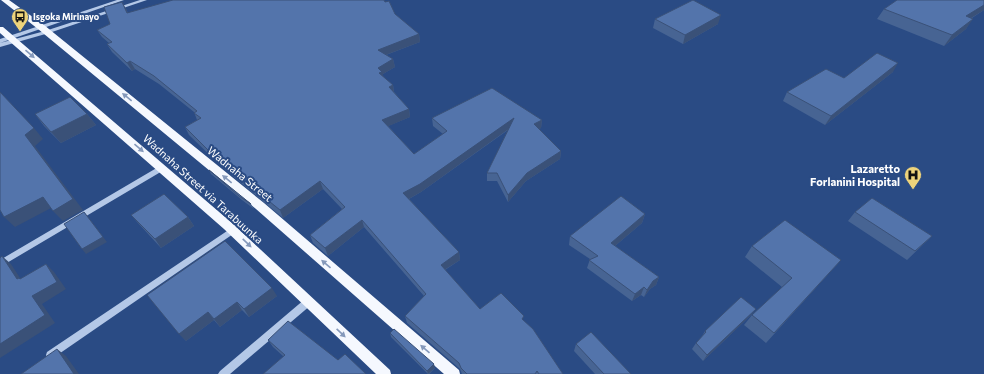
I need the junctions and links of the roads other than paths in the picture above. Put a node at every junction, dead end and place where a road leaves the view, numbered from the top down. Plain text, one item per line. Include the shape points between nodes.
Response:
1 (5, 0) edge
2 (122, 0) edge
3 (145, 0) edge
4 (0, 29) edge
5 (44, 30) junction
6 (13, 39) junction
7 (0, 41) edge
8 (0, 45) edge
9 (162, 168) junction
10 (233, 230) junction
11 (0, 264) edge
12 (308, 302) junction
13 (42, 360) edge
14 (223, 374) edge
15 (385, 374) edge
16 (454, 374) edge

1 - 5 main road, Wadnaha Street
2 - 5 street
3 - 5 street
4 - 6 main road, Wadnaha Street via Tarabuunka
5 - 6 street
16 -> 5 main road, Wadnaha Street via 260,206
6 - 7 street
6 - 8 street
6 -> 9 main road, Wadnaha Street via Tarabuunka
9 - 10 main road, Wadnaha Street via Tarabuunka
9 - 11 street
10 -> 12 main road, Wadnaha Street via Tarabuunka
10 - 13 street
12 - 14 street
12 -> 15 main road, Wadnaha Street via Tarabuunka

